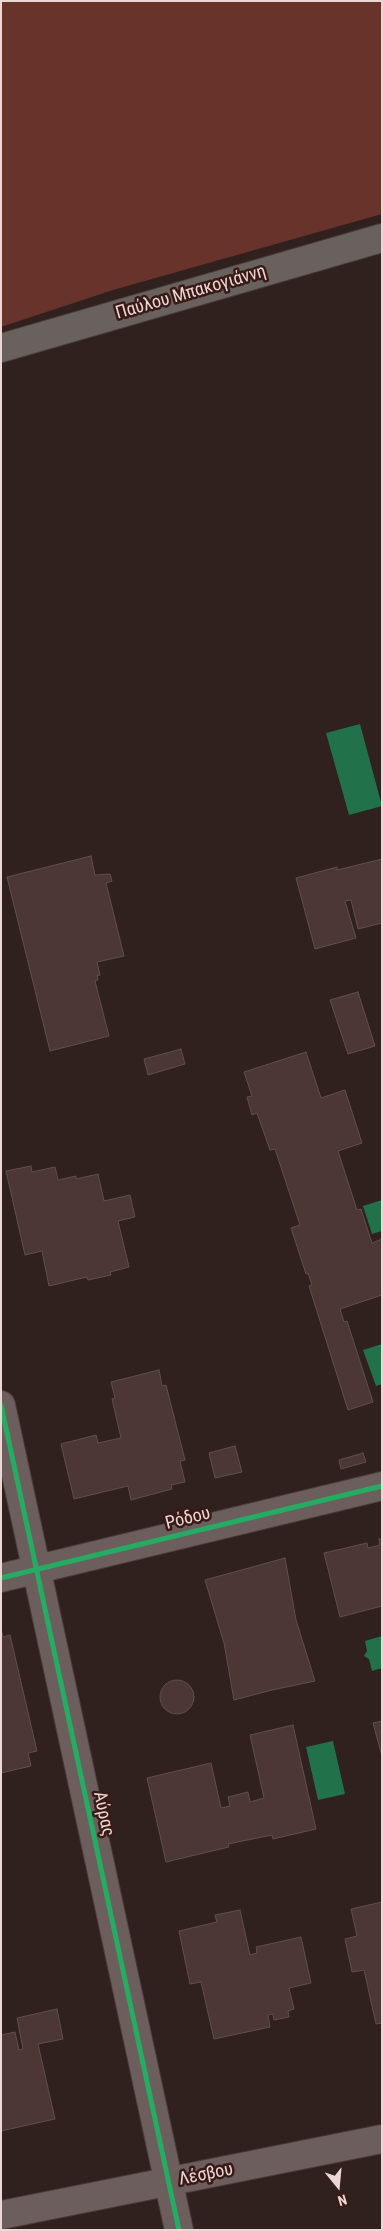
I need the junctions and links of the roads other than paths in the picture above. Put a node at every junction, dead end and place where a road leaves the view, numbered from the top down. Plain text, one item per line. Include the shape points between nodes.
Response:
1 (382, 238) edge
2 (1, 348) edge
3 (1, 1405) edge
4 (382, 1486) edge
5 (36, 1569) junction
6 (1, 1578) edge
7 (382, 2139) edge
8 (168, 2182) junction
9 (1, 2215) edge
10 (179, 2230) edge

1 - 2 main road, Παύλου Μπακογιάννη
3 - 5 street, Αύρας
4 - 5 street, Ρόδου
5 - 6 street, Ρόδου
5 - 8 street, Αύρας
7 - 8 street, Λέσβου
8 - 9 street, Λέσβου
8 - 10 street, Αύρας

